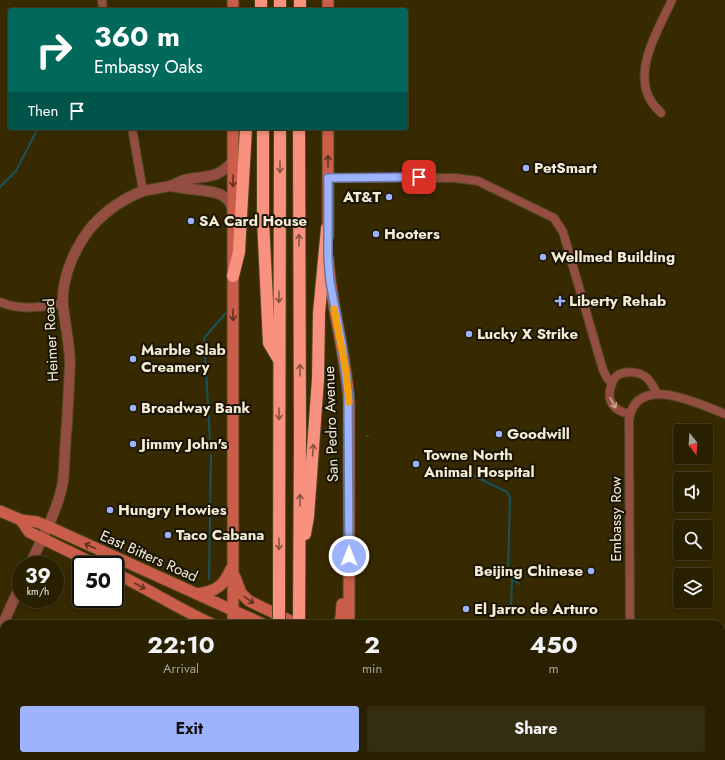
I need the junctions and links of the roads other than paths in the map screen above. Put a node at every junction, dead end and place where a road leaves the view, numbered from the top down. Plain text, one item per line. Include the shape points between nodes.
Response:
1 (672, 0) edge
2 (661, 113) dead end
3 (132, 130) edge
4 (233, 130) edge
5 (246, 130) edge
6 (263, 130) edge
7 (280, 130) edge
8 (299, 130) edge
9 (328, 130) edge
10 (233, 161) junction
11 (328, 178) junction
12 (169, 186) junction
13 (144, 191) junction
14 (233, 212) junction
15 (327, 228) junction
16 (233, 276) junction
17 (0, 302) edge
18 (63, 304) junction
19 (279, 361) junction
20 (612, 383) junction
21 (657, 394) junction
22 (630, 414) junction
23 (725, 414) edge
24 (0, 511) edge
25 (20, 520) junction
26 (47, 526) junction
27 (42, 538) junction
28 (34, 556) edge
29 (79, 556) edge
30 (232, 567) junction
31 (124, 578) edge
32 (299, 581) junction
33 (349, 588) junction
34 (197, 594) junction
35 (12, 604) edge
36 (232, 610) junction
37 (5, 620) edge
38 (202, 620) edge
39 (232, 620) edge
40 (254, 620) edge
41 (280, 620) edge
42 (289, 620) edge
43 (298, 620) edge
44 (340, 620) edge
45 (348, 620) edge
46 (630, 620) edge

1 - 2 street via 649,52 644,72 645,88 651,102
3 - 13 street
4 - 10 main road
5 - 16 highway via 239,252
6 - 19 highway via 263,226 269,343
7 -> 19 highway
32 -> 8 highway
11 -> 9 main road, San Pedro Avenue
10 - 12 street, Heimer Road via 214,175 184,180
10 -> 14 main road
11 - 15 main road, San Pedro Avenue
11 - 20 street via 455,178 478,181 554,218 563,232 603,370
12 - 13 street, Heimer Road
12 - 14 street, Heimer Road via 218,193 228,199
13 - 18 street, Heimer Road via 111,208 84,236 69,268
14 - 16 main road
32 -> 15 highway via 308,517 318,379 319,313
15 - 33 main road, San Pedro Avenue via 330,282 348,392
16 -> 30 main road
17 - 18 street via 27,309
18 - 26 street, Heimer Road via 70,364 64,462 62,482
19 -> 41 highway, bridge
20 - 21 street via 618,375 638,373 646,377
20 -> 22 street via 609,393 612,404 617,410
21 - 22 street via 640,399
21 - 23 street via 684,398
22 - 46 street, Embassy Row
24 - 25 main road, East Bitters Road
25 - 26 main road, East Bitters Road
25 - 27 main road, East Bitters Road via 29,532
26 - 27 street, Heimer Road
34 -> 26 main road, East Bitters Road
27 - 28 street, Heimer Road
27 - 29 main road, East Bitters Road
30 - 34 main road via 220,586
30 - 36 main road
30 -> 42 main road via 240,591 248,600
31 -> 38 main road, East Bitters Road
32 - 43 highway
33 - 44 main road via 342,599
33 - 45 main road, San Pedro Avenue
34 - 36 main road, East Bitters Road
35 - 37 street
36 - 39 main road
36 - 40 main road, East Bitters Road

